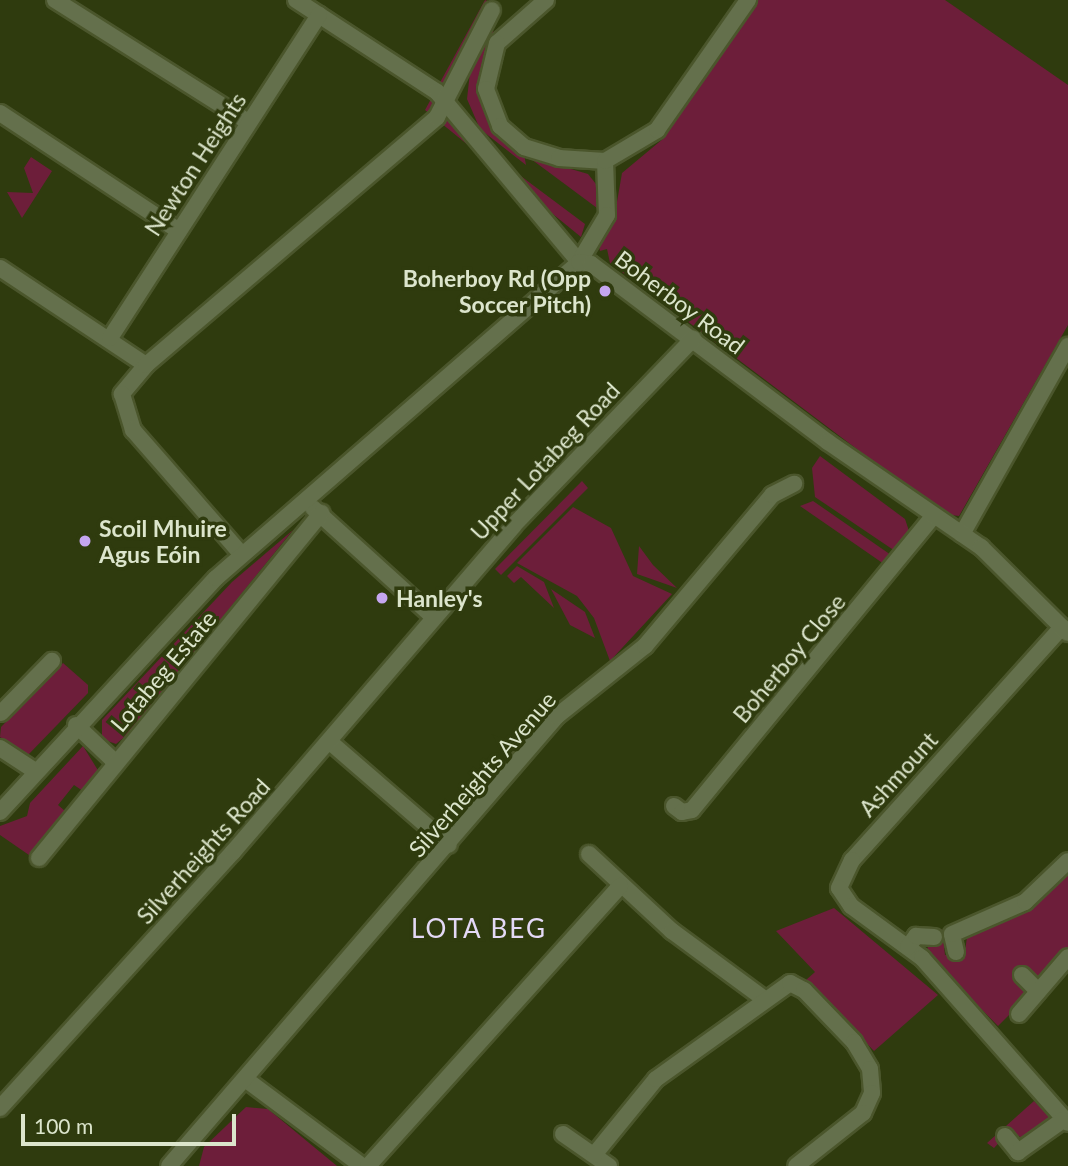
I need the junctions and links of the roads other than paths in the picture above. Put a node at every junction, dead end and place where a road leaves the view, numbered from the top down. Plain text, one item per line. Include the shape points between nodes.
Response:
1 (55, 0) edge
2 (296, 0) edge
3 (546, 0) edge
4 (748, 0) edge
5 (492, 10) dead end
6 (319, 15) junction
7 (445, 102) junction
8 (0, 114) edge
9 (248, 122) junction
10 (606, 161) junction
11 (179, 231) junction
12 (579, 262) junction
13 (0, 268) edge
14 (110, 338) junction
15 (693, 340) junction
16 (1068, 346) edge
17 (146, 365) junction
18 (794, 484) dead end
19 (302, 500) junction
20 (321, 513) junction
21 (932, 518) junction
22 (962, 534) junction
23 (241, 554) junction
24 (433, 617) junction
25 (1065, 630) edge
26 (52, 661) dead end
27 (0, 712) edge
28 (76, 725) junction
29 (330, 742) junction
30 (0, 748) edge
31 (116, 763) junction
32 (35, 771) junction
33 (674, 806) dead end
34 (0, 811) edge
35 (449, 845) junction
36 (589, 854) dead end
37 (39, 858) dead end
38 (1068, 861) edge
39 (620, 886) junction
40 (934, 937) dead end
41 (908, 947) junction
42 (956, 952) dead end
43 (1068, 957) edge
44 (1021, 975) dead end
45 (1038, 991) junction
46 (763, 998) junction
47 (1018, 1014) dead end
48 (248, 1081) junction
49 (0, 1108) edge
50 (1066, 1121) edge
51 (563, 1134) dead end
52 (1005, 1136) dead end
53 (594, 1155) junction
54 (169, 1166) edge
55 (362, 1166) edge
56 (368, 1166) edge
57 (609, 1166) edge
58 (796, 1166) edge

1 - 9 street
2 - 6 street
3 - 10 street via 497,43 485,77 490,106 506,133 532,150
4 - 10 street via 657,130
5 - 7 street
6 - 7 street
6 - 9 street, Newton Heights
7 - 12 street
7 - 17 street via 437,117
8 - 11 street
9 - 11 street, Newton Heights
10 - 12 street via 607,215
11 - 14 street, Newton Heights
12 - 15 street, Boherboy Road via 591,264
12 - 19 street, Boherboy Road
13 - 14 street
14 - 17 street
15 - 21 street, Boherboy Road
15 - 24 street, Upper Lotabeg Road
16 - 22 street
17 - 23 street via 122,394 133,430
18 - 35 street, Silverheights Avenue via 772,495 645,646 557,716
19 - 20 street
19 - 23 street, Boherboy Road
20 - 24 street
20 - 31 street, Lotabeg Estate
21 - 22 street, Boherboy Road
21 - 33 street, Boherboy Close via 692,810 682,813
22 - 25 street, Ashmount via 1018,578
23 - 28 street, Boherboy Road
24 - 29 street, Silverheights Road
25 - 41 street, Ashmount via 841,873 839,888 850,906
26 - 27 street
28 - 31 street
28 - 32 street, Boherboy Road
29 - 35 street
29 - 49 street, Silverheights Road
30 - 32 street
31 - 37 street, Lotabeg Estate
32 - 34 street, Boherboy Road
35 - 48 street, Silverheights Avenue
36 - 39 street
38 - 42 street via 1024,902 952,934
39 - 46 street
39 - 56 street
40 - 41 street via 916,936
41 - 50 street, Ashmount
43 - 45 street
44 - 45 street
45 - 47 street
46 - 53 street via 746,1019 656,1079
46 - 58 street via 790,983 804,990 870,1069 872,1093 863,1112
48 - 54 street, Silverheights Avenue
48 - 55 street
50 - 52 street via 1018,1152
51 - 53 street
53 - 57 street

